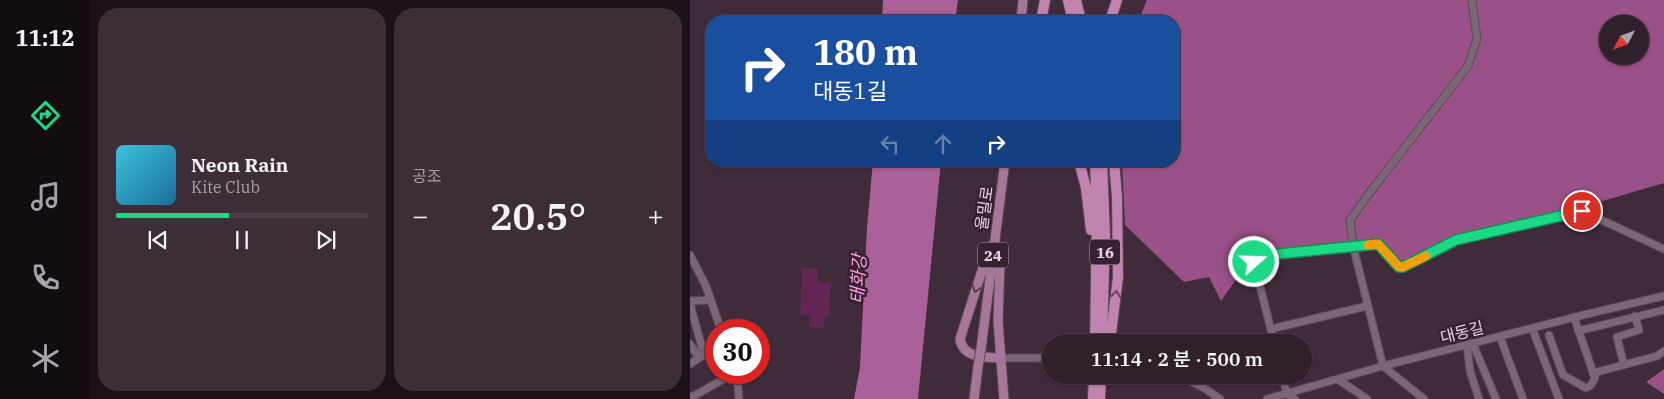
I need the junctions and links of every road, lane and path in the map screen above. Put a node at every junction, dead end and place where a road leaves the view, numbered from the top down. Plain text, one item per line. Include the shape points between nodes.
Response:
1 (1023, 0) edge
2 (1045, 0) edge
3 (1068, 0) edge
4 (1076, 0) edge
5 (1117, 0) edge
6 (1472, 0) edge
7 (1022, 15) edge
8 (1042, 15) edge
9 (1072, 15) edge
10 (1080, 15) edge
11 (1112, 15) edge
12 (1004, 167) edge
13 (1080, 167) edge
14 (1095, 167) edge
15 (1102, 167) edge
16 (1115, 167) edge
17 (996, 226) junction
18 (994, 246) junction
19 (1353, 246) junction
20 (1664, 249) edge
21 (690, 255) edge
22 (1664, 296) edge
23 (710, 300) junction
24 (690, 302) edge
25 (1367, 306) junction
26 (1096, 310) junction
27 (1664, 310) edge
28 (1634, 316) junction
29 (1574, 317) junction
30 (717, 319) edge
31 (1532, 328) junction
32 (1271, 329) junction
33 (1578, 331) junction
34 (1095, 334) edge
35 (1102, 334) edge
36 (1111, 334) edge
37 (1272, 334) edge
38 (1549, 335) dead end
39 (1500, 337) junction
40 (690, 344) edge
41 (1470, 344) junction
42 (1664, 351) edge
43 (705, 355) edge
44 (702, 357) junction
45 (1000, 358) junction
46 (1042, 358) edge
47 (690, 364) edge
48 (1624, 365) junction
49 (1383, 366) junction
50 (1593, 373) junction
51 (1339, 380) junction
52 (715, 384) edge
53 (737, 384) edge
54 (1096, 384) edge
55 (1100, 384) edge
56 (1103, 384) edge
57 (1196, 384) edge
58 (1284, 384) edge
59 (1287, 394) junction
60 (690, 396) edge
61 (1415, 396) edge
62 (1098, 398) edge
63 (739, 399) edge
64 (974, 399) edge
65 (1004, 399) edge
66 (1220, 399) edge
67 (1267, 399) edge
68 (1295, 399) edge
69 (1368, 399) edge
70 (1424, 399) edge
71 (1479, 399) edge
72 (1496, 399) edge
73 (1523, 399) edge
74 (1559, 399) edge

1 - 7 main road
2 - 8 highway
3 - 9 highway
4 - 10 highway
5 - 11 highway
6 - 19 street via 1477,39 1468,66 1350,220
12 - 17 main road, 울밀로 / 24
13 - 26 highway via 1088,199 1092,300
14 - 26 highway, 16
15 - 35 highway, 16 via 1105,235
36 -> 16 highway via 1118,277
17 - 18 main road, 울밀로 / 24
17 -> 45 main road via 960,338 968,353
18 - 45 main road via 1000,264
18 - 64 main road, 울밀로 / 24, bridge
19 - 20 street via 1378,244 1399,267 1403,267 1456,240 1582,211
19 - 25 street
19 - 32 street via 1255,258
21 - 23 street
22 - 29 street, 대동길
23 - 24 street
23 - 30 street
24 - 44 street
25 - 32 street
25 - 49 street
26 - 34 highway, 16
27 - 28 street
28 - 33 street
28 - 48 street via 1639,330 1617,337
29 - 31 street, 대동길
29 - 33 street
31 - 39 street, 대동길
31 - 74 street
32 - 37 street
33 - 50 street
38 - 50 street via 1563,375 1586,388 1595,378
39 - 41 street, 대동길
39 - 73 street
40 - 44 street
41 - 49 street, 대동길
41 - 71 street via 1470,371
41 - 72 street
42 - 48 street
43 - 44 street
44 - 47 street
45 - 46 street
45 - 65 main road
48 - 50 street
49 - 51 street, 대동길
49 - 61 street
51 - 59 street, 대동길
51 - 69 street
52 - 60 street
53 - 63 street
54 - 62 highway
55 - 62 highway
56 - 62 highway
57 - 66 street
58 - 59 street
59 - 67 street, 대동길
59 - 68 street
61 - 70 street

